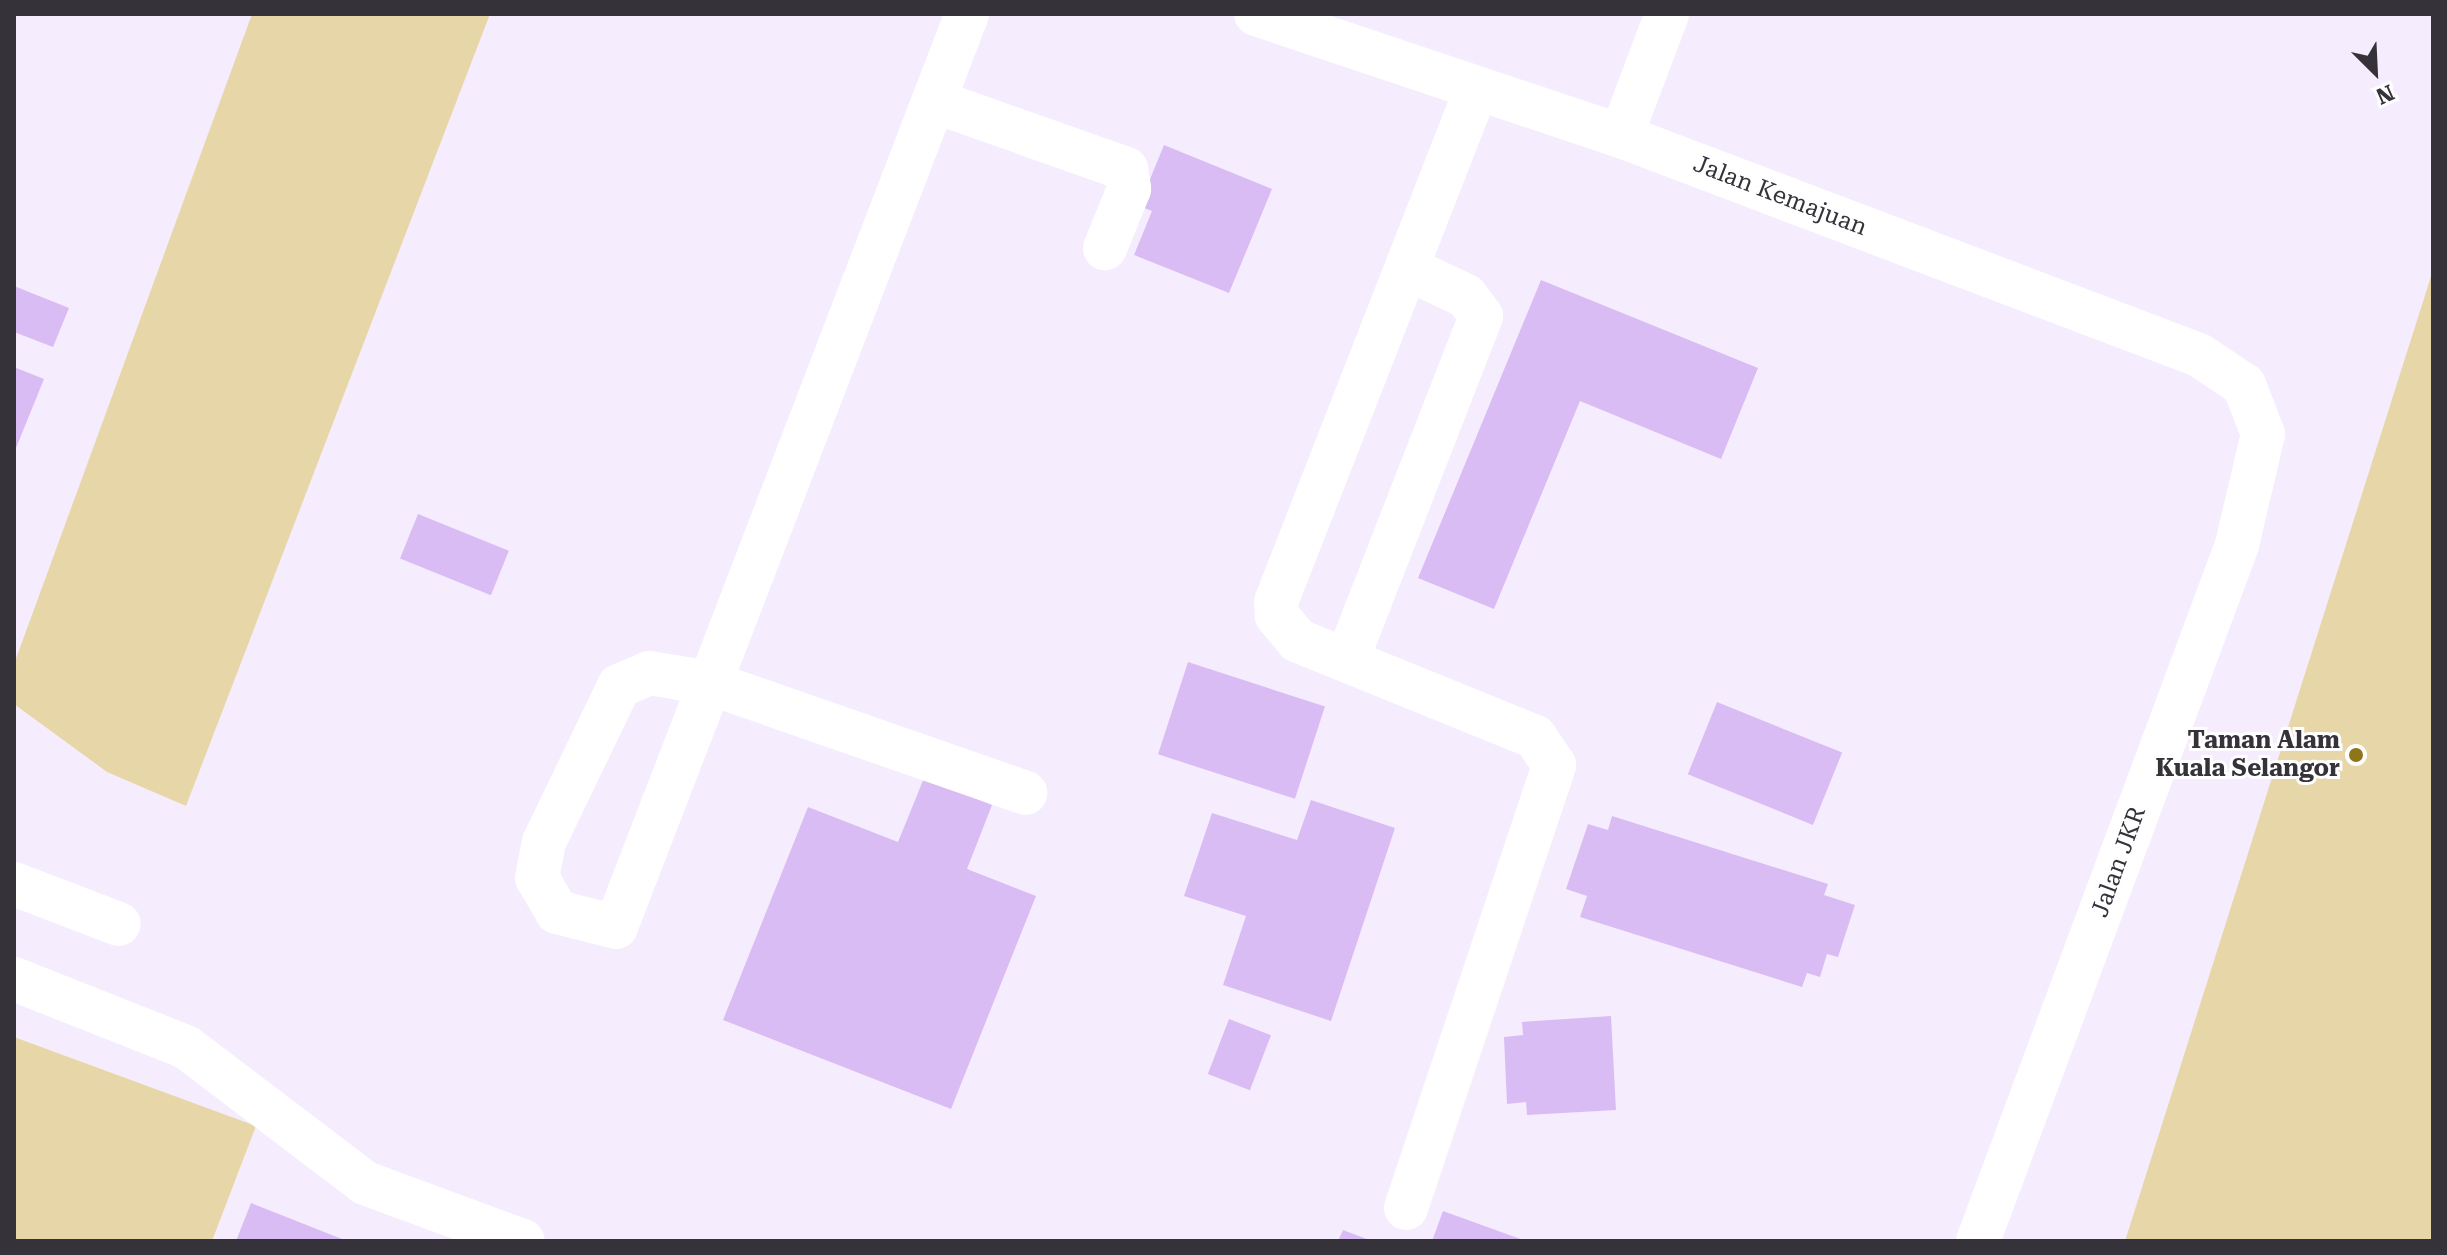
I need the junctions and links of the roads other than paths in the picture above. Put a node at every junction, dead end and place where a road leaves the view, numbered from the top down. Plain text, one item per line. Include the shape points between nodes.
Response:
1 (967, 14) edge
2 (1256, 14) edge
3 (1667, 14) edge
4 (1476, 90) junction
5 (934, 101) junction
6 (1621, 136) junction
7 (1105, 248) dead end
8 (1409, 269) junction
9 (2263, 434) joint
10 (1347, 660) junction
11 (710, 683) junction
12 (1025, 793) dead end
13 (14, 884) edge
14 (119, 924) dead end
15 (14, 979) edge
16 (1406, 1208) dead end
17 (523, 1241) edge
18 (1978, 1241) edge

1 - 5 street
2 - 4 street, Jalan Kemajuan
3 - 6 street
4 - 6 street, Jalan Kemajuan
4 - 8 street
5 - 7 street via 1126,169 1129,189
5 - 11 street
6 - 9 street, Jalan Kemajuan via 2199,355 2244,385
8 - 10 street via 1466,296 1481,316
8 - 10 street via 1276,602 1277,616 1298,641
9 - 18 street, Jalan JKR via 2237,545
10 - 16 street via 1535,737 1554,765
11 - 11 street via 616,927 557,912 537,878 544,842 619,686 649,673
11 - 12 street
13 - 14 street
15 - 17 street via 186,1047 365,1183

